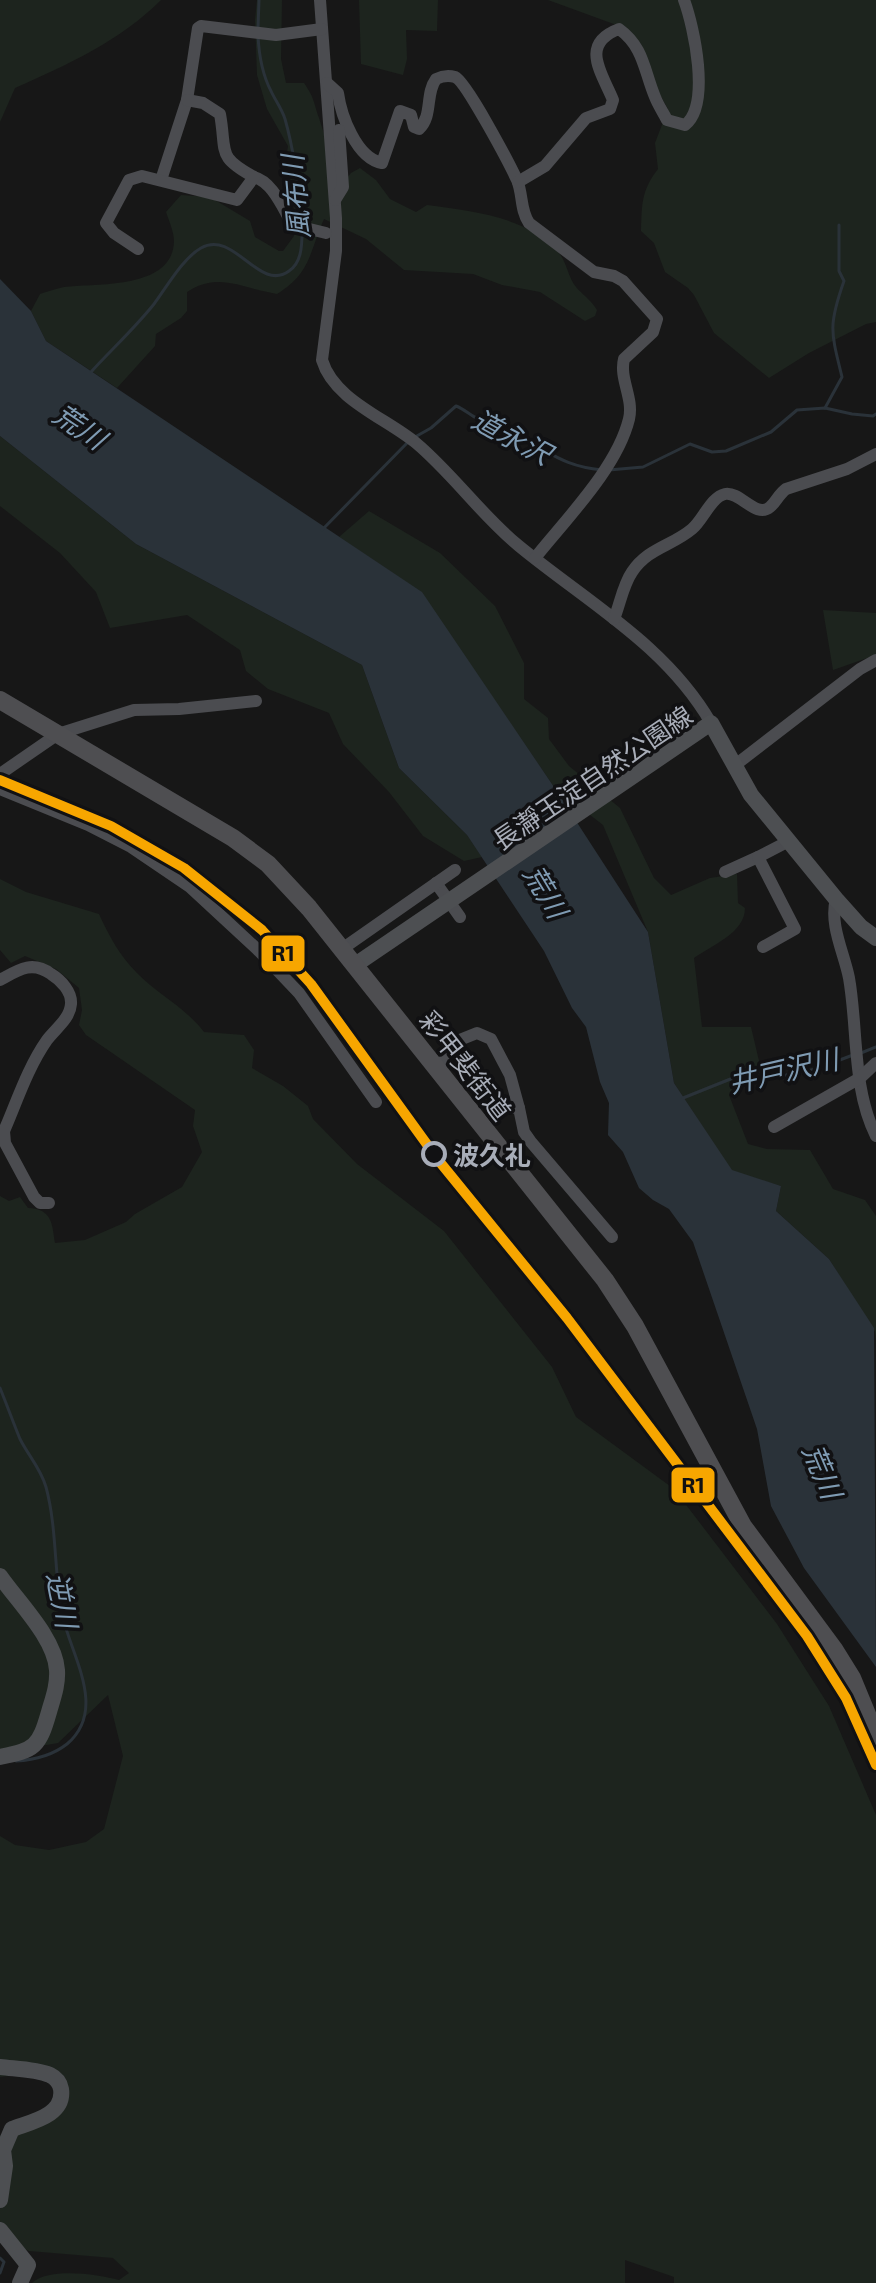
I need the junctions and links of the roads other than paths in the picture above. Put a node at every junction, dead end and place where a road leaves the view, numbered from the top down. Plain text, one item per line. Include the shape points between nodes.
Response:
1 (320, 0) edge
2 (684, 0) edge
3 (322, 29) junction
4 (327, 83) junction
5 (187, 100) junction
6 (343, 119) junction
7 (254, 177) junction
8 (161, 180) junction
9 (518, 182) junction
10 (335, 200) junction
11 (336, 214) junction
12 (326, 233) junction
13 (138, 249) dead end
14 (331, 288) junction
15 (876, 454) edge
16 (535, 558) junction
17 (614, 619) junction
18 (876, 660) edge
19 (0, 700) edge
20 (256, 701) dead end
21 (711, 723) junction
22 (58, 734) junction
23 (734, 766) junction
24 (0, 774) edge
25 (0, 789) edge
26 (789, 841) junction
27 (758, 857) junction
28 (455, 870) dead end
29 (725, 872) dead end
30 (436, 883) junction
31 (836, 899) junction
32 (460, 917) dead end
33 (876, 938) edge
34 (763, 947) dead end
35 (342, 949) junction
36 (355, 965) junction
37 (0, 980) edge
38 (457, 1041) dead end
39 (876, 1063) edge
40 (436, 1068) junction
41 (860, 1078) junction
42 (376, 1102) dead end
43 (519, 1108) junction
44 (774, 1127) dead end
45 (876, 1136) edge
46 (49, 1203) dead end
47 (612, 1237) dead end
48 (0, 1576) edge
49 (876, 1736) edge
50 (0, 1757) edge
51 (0, 2067) edge
52 (0, 2193) edge
53 (0, 2200) edge
54 (0, 2230) edge
55 (20, 2283) edge

1 - 3 street
2 - 9 street via 699,72 692,120 685,125 667,120 636,45 619,29 599,41 596,50 597,67 613,100 610,109 586,118 545,166
3 - 4 street
3 - 5 street via 276,35 201,26
4 - 6 street via 338,93
4 - 10 street
5 - 7 street via 220,114 226,157
5 - 8 street
6 - 9 street via 366,154 382,163 400,111 411,115 419,129 426,120 432,85 443,76 455,77 474,99
6 - 10 street via 338,134 343,187
7 - 8 street via 237,200
7 - 12 street via 270,189 293,225
8 - 13 street via 129,180 106,223
9 - 16 street via 529,223 594,272 623,281 657,319 653,332 624,359 631,403 614,458
10 - 11 street
11 - 12 street
11 - 14 street
12 - 14 street via 326,282
14 - 16 street via 322,360 330,380 416,443
15 - 17 street via 786,489 763,510 736,495 717,499 693,529 657,548 630,574
16 - 17 street
17 - 21 street via 685,683
18 - 23 street
19 - 22 highway, 彩甲斐街道
20 - 22 street via 134,710
21 - 23 main road, 長瀞玉淀自然公園線
21 - 36 main road, 長瀞玉淀自然公園線
22 - 24 street
22 - 35 highway, 彩甲斐街道 via 254,852 284,879
23 - 26 main road, 長瀞玉淀自然公園線
25 - 42 street via 131,847 190,887 299,993
26 - 27 street
26 - 31 main road, 長瀞玉淀自然公園線
27 - 29 street
27 - 34 street via 795,929
28 - 30 street
30 - 32 street
30 - 35 street
31 - 33 main road, 長瀞玉淀自然公園線
31 - 41 street
35 - 36 highway, 彩甲斐街道
36 - 40 highway, 彩甲斐街道
37 - 46 street via 22,967 37,966 52,974 71,998 67,1016 38,1055 4,1131 5,1143 34,1197
38 - 43 street via 477,1033 491,1039 510,1075
39 - 41 street
40 - 43 street via 459,1053 505,1107
40 - 49 highway, 彩甲斐街道 via 605,1280 743,1526 852,1678
41 - 44 street
41 - 45 street
43 - 47 street via 531,1142
48 - 50 main road via 47,1639 57,1684 36,1746
51 - 52 main road via 55,2078 61,2099 45,2118 12,2129 3,2150
52 - 53 main road
54 - 55 main road via 28,2265

